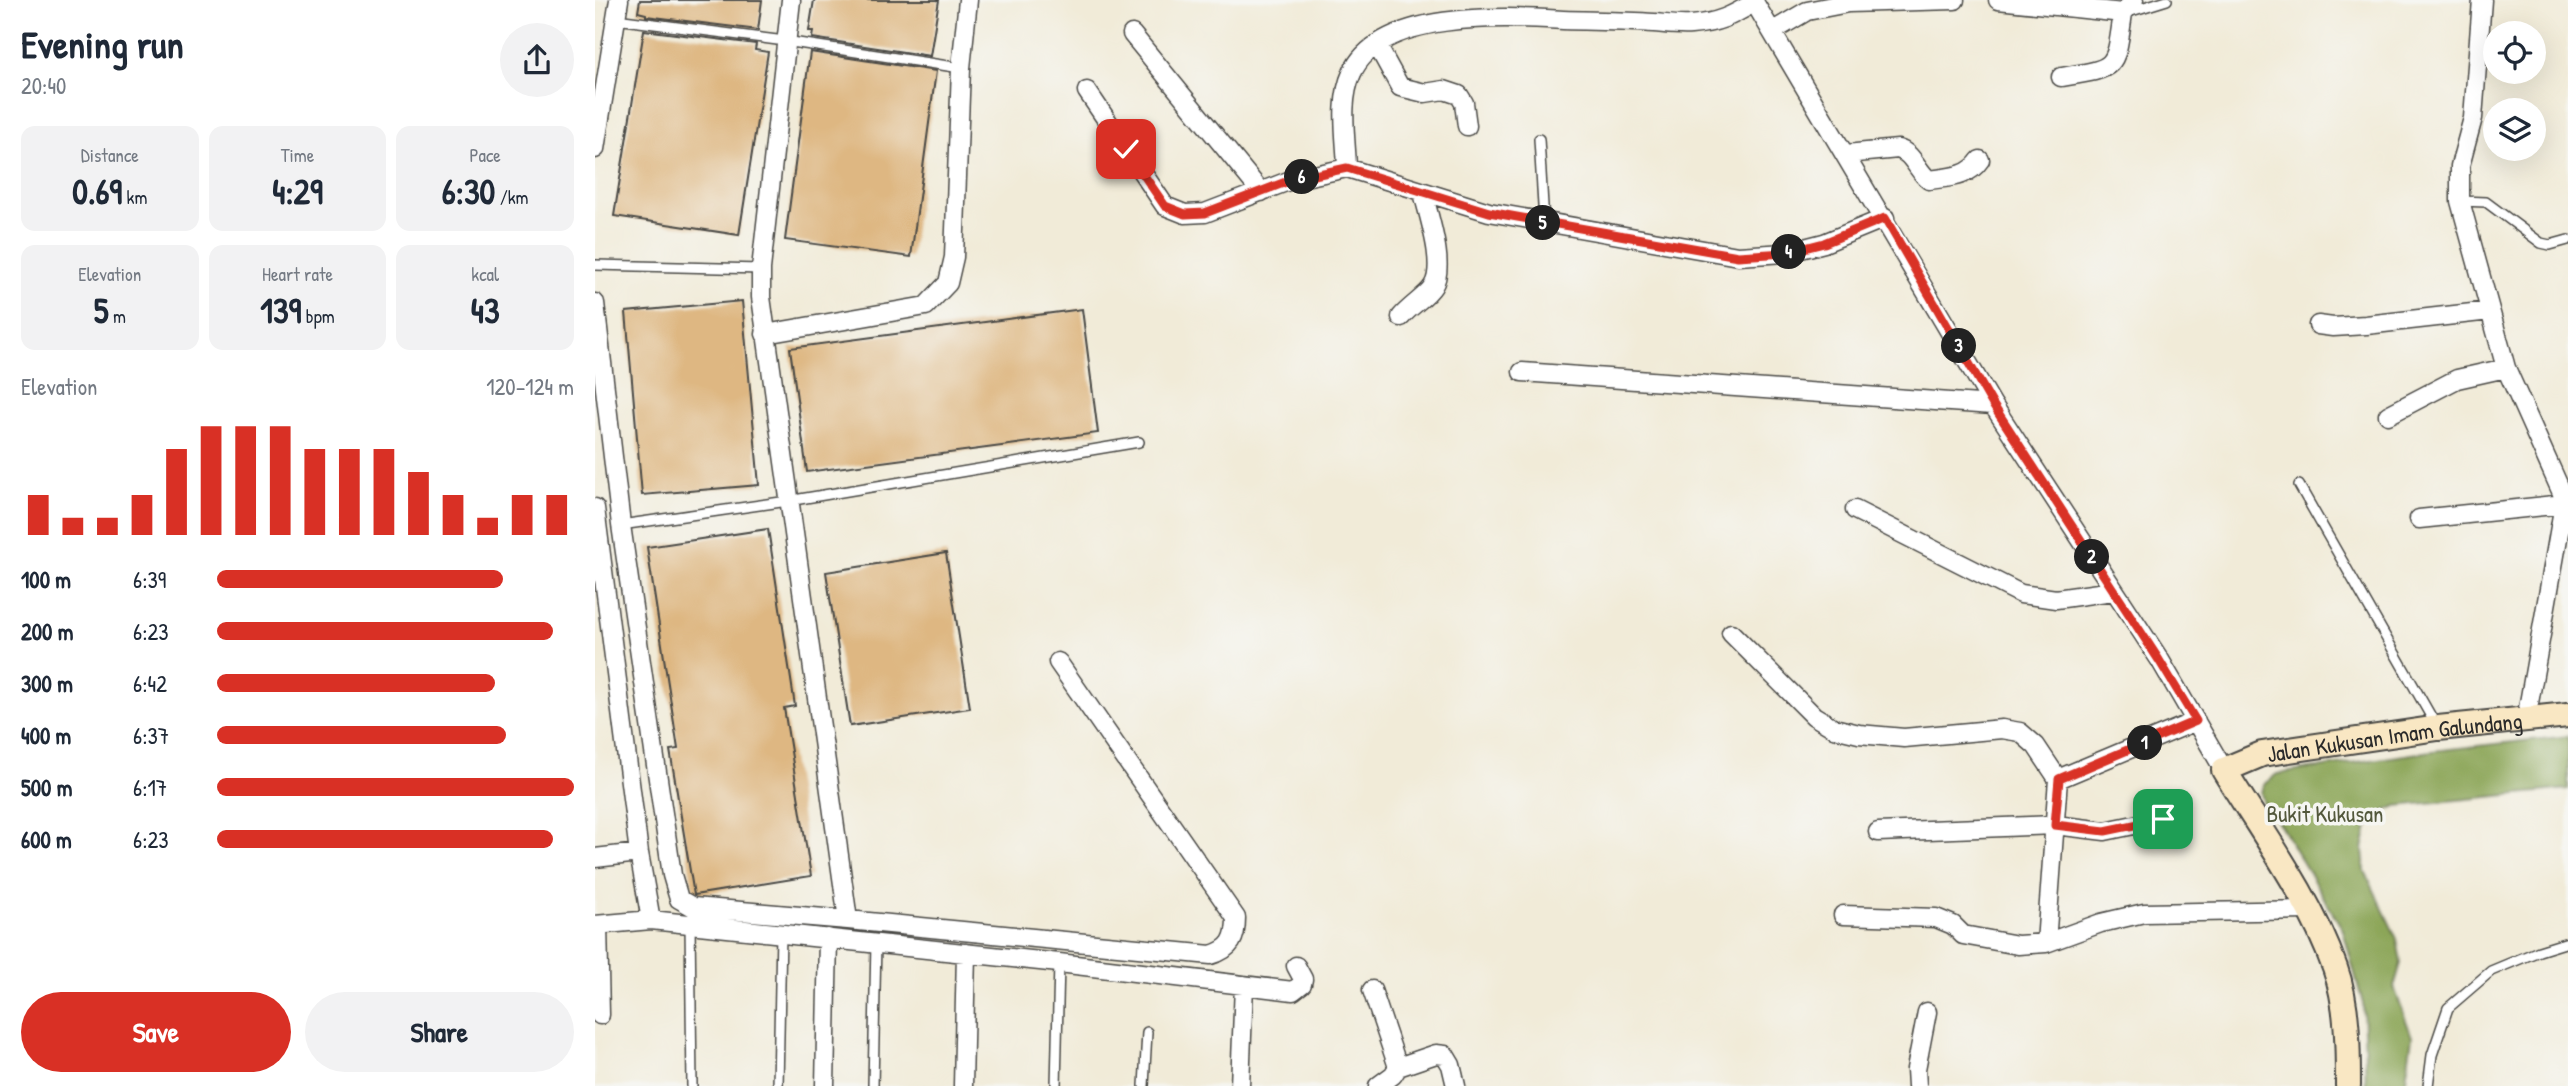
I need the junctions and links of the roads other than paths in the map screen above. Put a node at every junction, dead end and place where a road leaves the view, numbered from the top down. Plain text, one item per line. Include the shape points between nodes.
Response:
1 (619, 0) edge
2 (791, 0) edge
3 (968, 0) edge
4 (1955, 0) edge
5 (1998, 0) edge
6 (2167, 0) edge
7 (2482, 0) edge
8 (1754, 1) edge
9 (2128, 7) edge
10 (617, 19) junction
11 (1773, 30) junction
12 (1132, 34) dead end
13 (785, 41) junction
14 (1377, 45) junction
15 (961, 68) junction
16 (2061, 77) dead end
17 (1087, 92) dead end
18 (1467, 126) dead end
19 (1539, 139) dead end
20 (595, 149) edge
21 (1846, 153) junction
22 (1980, 160) dead end
23 (1347, 168) junction
24 (1261, 192) junction
25 (1423, 192) junction
26 (2460, 201) junction
27 (1885, 218) junction
28 (1544, 223) junction
29 (2568, 240) edge
30 (595, 265) edge
31 (761, 269) junction
32 (595, 303) edge
33 (2490, 311) junction
34 (1401, 317) dead end
35 (2318, 326) dead end
36 (765, 334) junction
37 (2506, 368) junction
38 (1522, 372) dead end
39 (1993, 405) junction
40 (2388, 415) dead end
41 (1139, 442) dead end
42 (2299, 485) dead end
43 (788, 501) junction
44 (2564, 504) junction
45 (595, 508) edge
46 (1855, 510) dead end
47 (2419, 519) dead end
48 (621, 525) junction
49 (596, 527) edge
50 (2113, 591) junction
51 (603, 620) edge
52 (1731, 633) dead end
53 (1058, 662) dead end
54 (2568, 715) edge
55 (2526, 720) junction
56 (2196, 721) junction
57 (2438, 728) junction
58 (2224, 770) junction
59 (2059, 779) junction
60 (2163, 819) dead end
61 (2055, 825) junction
62 (1878, 832) dead end
63 (639, 853) junction
64 (595, 858) edge
65 (2309, 909) junction
66 (1843, 915) dead end
67 (651, 920) junction
68 (848, 920) junction
69 (690, 924) junction
70 (596, 925) edge
71 (781, 933) junction
72 (828, 938) junction
73 (876, 943) junction
74 (2046, 943) junction
75 (2568, 943) edge
76 (966, 953) junction
77 (1059, 962) junction
78 (1296, 966) dead end
79 (1244, 985) junction
80 (1371, 990) dead end
81 (1927, 1012) dead end
82 (600, 1015) dead end
83 (1147, 1032) dead end
84 (1398, 1067) junction
85 (692, 1086) edge
86 (778, 1086) edge
87 (825, 1086) edge
88 (873, 1086) edge
89 (963, 1086) edge
90 (1056, 1086) edge
91 (1144, 1086) edge
92 (1240, 1086) edge
93 (1378, 1086) edge
94 (1455, 1086) edge
95 (1917, 1086) edge
96 (2348, 1086) edge
97 (2428, 1086) edge

1 - 10 street
2 - 13 street
3 - 15 street
4 - 11 street via 1848,3 1807,11
5 - 9 street
6 - 9 lane
7 - 26 street via 2473,118 2460,166
8 - 11 street
8 - 14 street via 1727,19 1689,26 1486,17 1437,23 1396,34
9 - 16 street via 2113,63 2098,72
10 - 13 lane
10 - 20 street
11 - 21 street
12 - 24 street
13 - 15 lane
13 - 31 street
14 - 18 street via 1400,87 1459,94
14 - 23 street via 1352,71 1346,90
15 - 36 street via 954,257 948,283 926,306
17 - 24 street via 1165,206 1185,214 1205,213
19 - 28 lane
21 - 22 street via 1905,151 1929,180 1972,170
21 - 27 street
23 - 24 street
23 - 25 street
25 - 28 street
25 - 34 street via 1438,272 1433,287
26 - 29 lane via 2486,202 2541,243
26 - 33 street
27 - 28 street via 1824,243 1785,253 1738,256
27 - 39 street
30 - 31 lane
31 - 36 street
32 - 48 street
33 - 35 street
33 - 37 street
36 - 43 street
37 - 40 street via 2457,379
37 - 44 street
38 - 39 street
39 - 50 street
41 - 43 lane
42 - 57 lane
43 - 48 lane
43 - 68 street
44 - 47 street
44 - 55 street
45 - 49 street
46 - 50 street via 2021,594 2056,599
48 - 68 street via 678,899 693,906
49 - 51 street
50 - 56 street
51 - 63 street
52 - 59 street via 1814,716 1834,728 1904,738 2002,729 2020,732
53 - 68 street via 1236,918 1232,943 1212,955
54 - 55 street, Jalan Kukusan Imam Galundang
55 - 57 street, Jalan Kukusan Imam Galundang
56 - 58 street
56 - 59 street
57 - 58 street, Jalan Kukusan Imam Galundang via 2262,754
58 - 65 street
59 - 61 street
60 - 61 street via 2105,831
61 - 62 street
61 - 74 street
63 - 64 street
63 - 67 street
65 - 74 street via 2144,913
65 - 96 street via 2342,993
66 - 74 street via 1936,918 1963,935 2018,945
67 - 69 street
67 - 70 street
69 - 71 street
69 - 85 lane
70 - 82 street
71 - 72 street
71 - 86 lane
72 - 73 street
72 - 87 street
73 - 76 street
73 - 88 lane
75 - 97 lane via 2491,971 2448,1008 2432,1055
76 - 77 street
76 - 89 street
77 - 79 street
77 - 90 lane
78 - 79 street via 1303,979 1293,991
79 - 92 street
80 - 84 street
81 - 95 street
83 - 91 lane
84 - 93 street
84 - 94 street via 1445,1055

